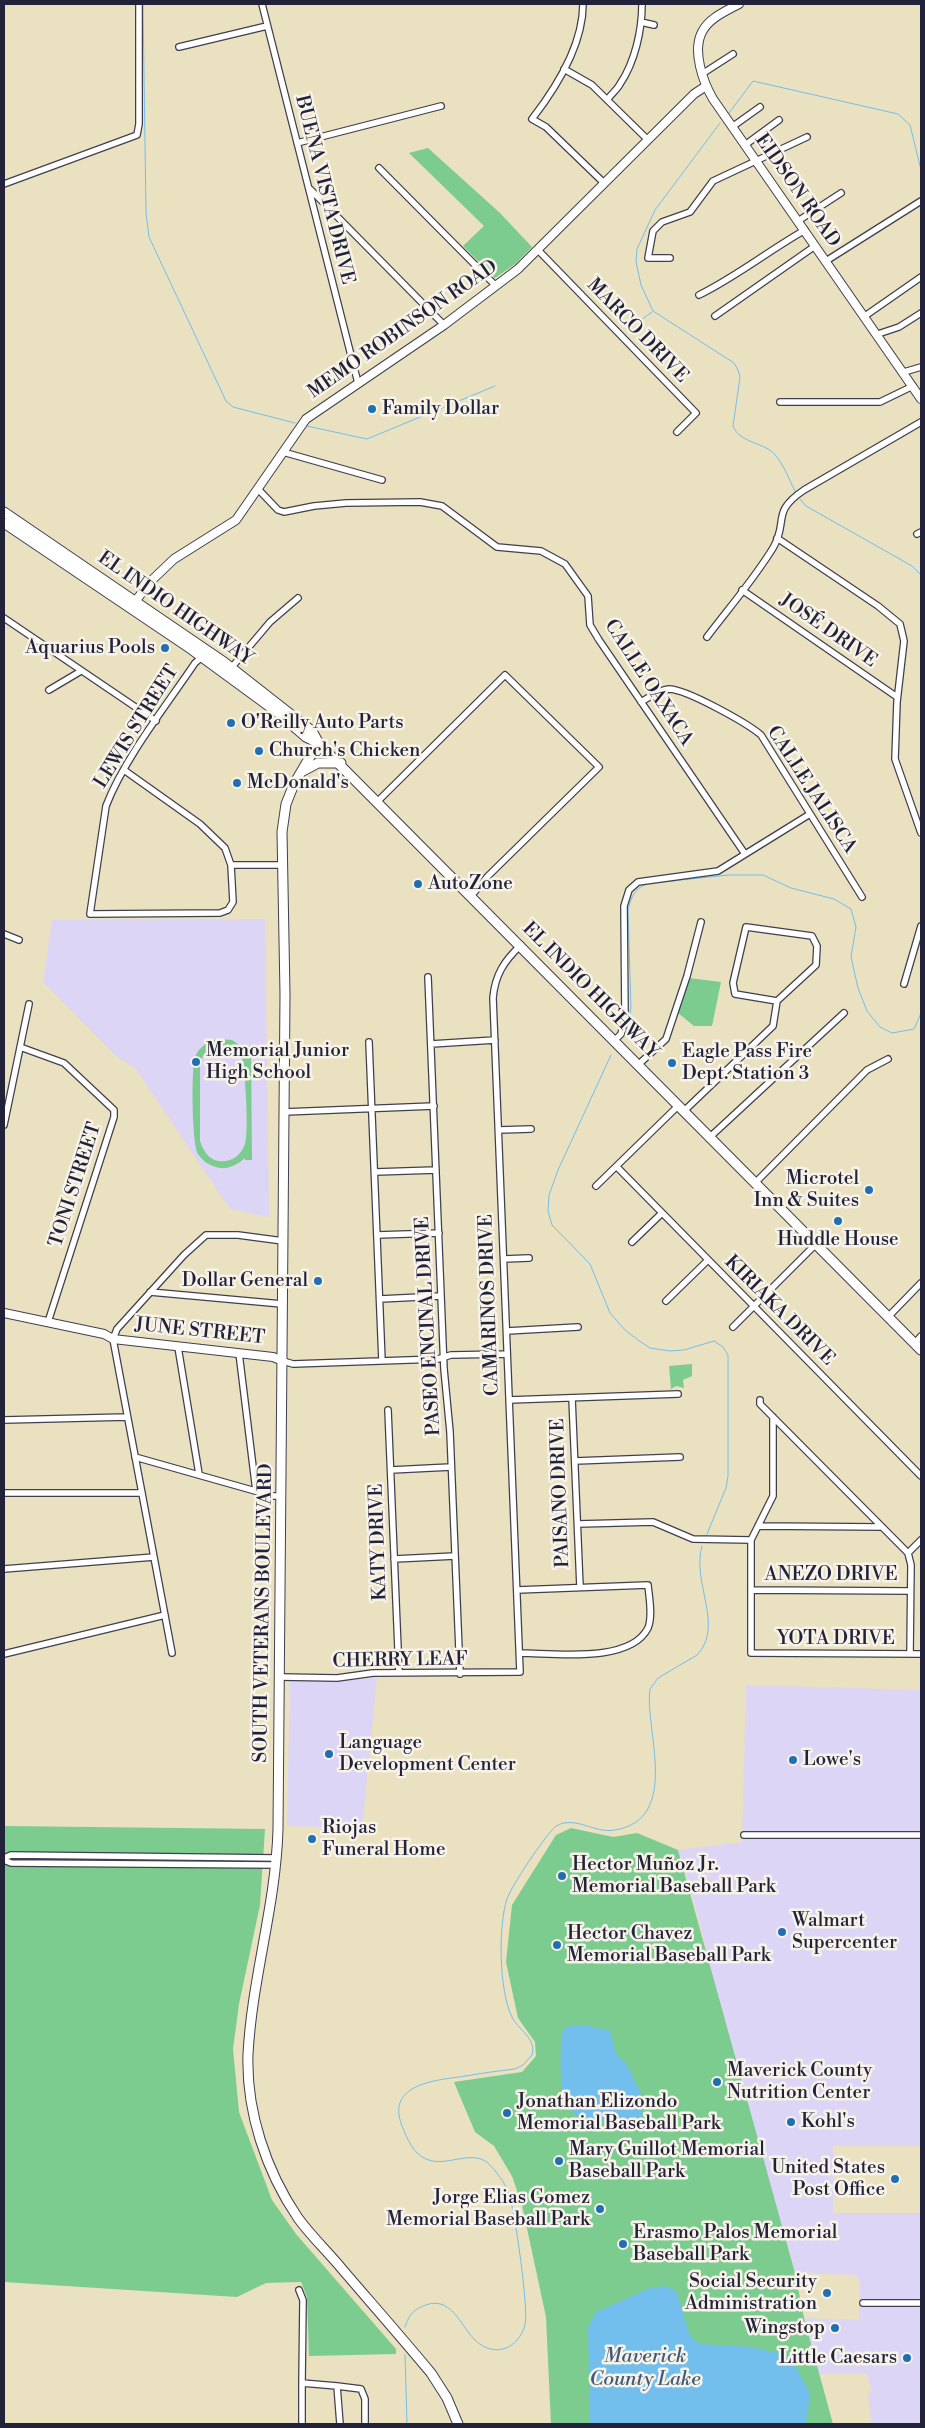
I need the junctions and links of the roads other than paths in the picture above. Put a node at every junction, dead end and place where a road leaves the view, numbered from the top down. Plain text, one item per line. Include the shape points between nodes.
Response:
1 (139, 4) edge
2 (262, 4) edge
3 (583, 4) edge
4 (642, 4) edge
5 (739, 4) edge
6 (641, 22) junction
7 (654, 25) dead end
8 (267, 26) junction
9 (179, 46) dead end
10 (733, 54) dead end
11 (564, 70) junction
12 (702, 74) junction
13 (706, 86) junction
14 (608, 99) junction
15 (441, 106) dead end
16 (760, 107) dead end
17 (779, 120) dead end
18 (732, 127) junction
19 (807, 137) dead end
20 (647, 139) junction
21 (297, 143) junction
22 (745, 145) junction
23 (755, 160) junction
24 (379, 168) dead end
25 (604, 183) junction
26 (4, 184) edge
27 (308, 187) junction
28 (841, 193) dead end
29 (921, 201) edge
30 (798, 221) junction
31 (805, 230) junction
32 (816, 246) junction
33 (538, 250) junction
34 (670, 258) dead end
35 (826, 261) junction
36 (921, 277) edge
37 (496, 286) junction
38 (699, 295) dead end
39 (921, 313) edge
40 (715, 316) dead end
41 (865, 316) junction
42 (444, 324) junction
43 (878, 334) junction
44 (921, 367) edge
45 (904, 372) junction
46 (358, 383) junction
47 (913, 386) junction
48 (921, 399) edge
49 (780, 402) dead end
50 (921, 422) edge
51 (677, 432) dead end
52 (283, 452) junction
53 (382, 480) dead end
54 (258, 489) junction
55 (4, 512) edge
56 (4, 523) edge
57 (777, 538) junction
58 (742, 590) junction
59 (298, 598) dead end
60 (133, 604) junction
61 (4, 618) edge
62 (707, 637) dead end
63 (205, 654) junction
64 (232, 667) junction
65 (82, 671) junction
66 (49, 690) dead end
67 (897, 697) junction
68 (641, 702) junction
69 (156, 721) junction
70 (318, 743) junction
71 (340, 763) junction
72 (124, 770) junction
73 (298, 774) junction
74 (378, 801) junction
75 (810, 814) junction
76 (921, 833) edge
77 (745, 854) junction
78 (231, 865) junction
79 (283, 865) junction
80 (472, 895) junction
81 (862, 897) dead end
82 (701, 922) dead end
83 (921, 926) edge
84 (4, 934) edge
85 (19, 940) dead end
86 (919, 942) edge
87 (521, 945) junction
88 (428, 977) dead end
89 (904, 984) dead end
90 (777, 1001) junction
91 (29, 1004) dead end
92 (844, 1012) dead end
93 (495, 1040) junction
94 (615, 1040) junction
95 (369, 1042) dead end
96 (431, 1044) junction
97 (20, 1047) junction
98 (888, 1059) dead end
99 (639, 1064) junction
100 (434, 1106) junction
101 (681, 1108) junction
102 (372, 1109) junction
103 (284, 1112) junction
104 (4, 1125) edge
105 (531, 1129) dead end
106 (499, 1130) junction
107 (710, 1137) junction
108 (617, 1167) junction
109 (436, 1170) junction
110 (375, 1172) junction
111 (756, 1182) junction
112 (596, 1186) dead end
113 (662, 1213) junction
114 (439, 1233) junction
115 (377, 1236) junction
116 (282, 1241) junction
117 (632, 1242) dead end
118 (816, 1244) junction
119 (529, 1258) dead end
120 (504, 1259) junction
121 (708, 1260) junction
122 (921, 1283) edge
123 (150, 1292) junction
124 (441, 1296) junction
125 (380, 1299) junction
126 (666, 1300) dead end
127 (282, 1304) junction
128 (754, 1306) junction
129 (4, 1313) edge
130 (888, 1317) junction
131 (48, 1322) junction
132 (578, 1327) dead end
133 (733, 1327) dead end
134 (506, 1331) junction
135 (113, 1340) junction
136 (919, 1343) edge
137 (178, 1347) junction
138 (238, 1353) junction
139 (507, 1354) junction
140 (444, 1357) junction
141 (282, 1361) junction
142 (382, 1361) junction
143 (678, 1394) dead end
144 (572, 1398) junction
145 (509, 1400) junction
146 (760, 1400) dead end
147 (388, 1410) dead end
148 (127, 1417) junction
149 (773, 1417) junction
150 (4, 1420) edge
151 (134, 1457) junction
152 (680, 1457) dead end
153 (575, 1461) junction
154 (451, 1467) junction
155 (391, 1470) junction
156 (199, 1474) junction
157 (921, 1476) edge
158 (256, 1491) junction
159 (4, 1493) edge
160 (142, 1493) junction
161 (282, 1496) junction
162 (578, 1524) junction
163 (758, 1526) junction
164 (881, 1527) junction
165 (751, 1540) junction
166 (921, 1540) edge
167 (908, 1553) junction
168 (455, 1556) junction
169 (154, 1557) junction
170 (394, 1559) junction
171 (4, 1569) edge
172 (580, 1587) junction
173 (517, 1590) junction
174 (751, 1590) junction
175 (910, 1591) junction
176 (166, 1615) junction
177 (172, 1653) dead end
178 (520, 1653) junction
179 (4, 1654) edge
180 (910, 1654) junction
181 (921, 1654) edge
182 (520, 1672) joint
183 (399, 1673) junction
184 (460, 1674) junction
185 (280, 1677) junction
186 (744, 1835) dead end
187 (921, 1835) edge
188 (51, 1856) junction
189 (102, 1856) junction
190 (155, 1857) junction
191 (212, 1857) junction
192 (4, 1859) edge
193 (276, 1861) junction
194 (51, 1864) junction
195 (102, 1864) junction
196 (155, 1865) junction
197 (212, 1865) junction
198 (299, 2290) dead end
199 (863, 2303) dead end
200 (921, 2303) edge
201 (302, 2383) junction
202 (336, 2386) junction
203 (302, 2424) edge
204 (340, 2424) edge
205 (364, 2424) edge
206 (458, 2424) edge

1 - 26 street via 137,135
2 - 8 street, BUENA VISTA DRIVE
3 - 11 street via 577,40
4 - 6 street
5 - 12 street, EIDSON ROAD via 716,17 702,32 699,50
6 - 7 street
6 - 14 street via 628,70
8 - 9 street
8 - 21 street, BUENA VISTA DRIVE
10 - 12 street
11 - 14 street via 592,85
11 - 25 street via 532,119 546,127
12 - 13 street, EIDSON ROAD
13 - 18 street, EIDSON ROAD
13 - 20 street, MEMO ROBINSON ROAD
14 - 20 street
15 - 21 street
16 - 18 street
17 - 22 street
18 - 22 street, EIDSON ROAD
19 - 23 street
20 - 25 street, MEMO ROBINSON ROAD
21 - 27 street, BUENA VISTA DRIVE
22 - 23 street, EIDSON ROAD
23 - 30 street, EIDSON ROAD
23 - 34 street via 713,182 690,212 662,222 653,231 648,258
24 - 37 street
25 - 33 street, MEMO ROBINSON ROAD
27 - 42 street
27 - 46 street, BUENA VISTA DRIVE
28 - 30 street
29 - 35 street
30 - 31 street, EIDSON ROAD
31 - 32 street, EIDSON ROAD
31 - 38 street via 726,282
32 - 35 street, EIDSON ROAD
32 - 40 street
33 - 37 street, MEMO ROBINSON ROAD
33 - 51 street, MARCO DRIVE via 696,413
35 - 41 street, EIDSON ROAD
36 - 41 street
37 - 42 street, MEMO ROBINSON ROAD
39 - 43 street via 899,327
41 - 43 street, EIDSON ROAD
42 - 46 street, MEMO ROBINSON ROAD
43 - 45 street, EIDSON ROAD
44 - 45 street
45 - 47 street, EIDSON ROAD
46 - 52 street, MEMO ROBINSON ROAD via 306,418
47 - 48 street, EIDSON ROAD
47 - 49 street via 880,402
50 - 57 street via 793,497 784,507
52 - 53 street
52 - 54 street, MEMO ROBINSON ROAD
54 - 60 street, MEMO ROBINSON ROAD via 233,523 174,559
54 - 68 street, CALLE OAXACA via 284,512 346,503 437,504 488,543 497,547 530,549 558,558 571,570 588,596 593,630
55 - 60 main road, EL INDIO HIGHWAY
56 - 60 main road, EL INDIO HIGHWAY
57 - 58 street
57 - 67 street via 900,624 904,641
58 - 62 street
58 - 67 street, JOSÉ DRIVE
59 - 64 street via 270,622
60 - 63 main road, EL INDIO HIGHWAY
61 - 65 street
63 - 64 main road, EL INDIO HIGHWAY
63 - 69 street, LEWIS STREET via 195,663
63 - 70 main road, EL INDIO HIGHWAY via 306,737
64 - 70 main road, EL INDIO HIGHWAY via 312,731
65 - 66 street
65 - 69 street
67 - 76 street via 895,759
68 - 75 street, CALLE JALISCA via 662,691 678,690 754,730 766,742
68 - 77 street, CALLE OAXACA
69 - 72 street, LEWIS STREET
70 - 71 main road, EL INDIO HIGHWAY
70 - 73 main road, SOUTH VETERANS BOULEVARD
71 - 73 main road via 318,763
71 - 74 main road, EL INDIO HIGHWAY
72 - 78 street via 215,836 225,848
72 - 78 street, LEWIS STREET via 106,806 90,914 220,913 228,910 232,898
73 - 79 main road, SOUTH VETERANS BOULEVARD via 286,804
74 - 80 main road, EL INDIO HIGHWAY
74 - 80 street via 505,675 599,767
75 - 77 street
75 - 81 street, CALLE JALISCA
77 - 94 street via 718,871 649,878 629,890 624,906 625,1018 621,1034
78 - 79 street
79 - 103 main road, SOUTH VETERANS BOULEVARD
80 - 87 main road, EL INDIO HIGHWAY
82 - 99 street via 666,1039
83 - 86 street
84 - 85 street
86 - 89 street
87 - 93 street, CAMARINOS DRIVE via 502,965 494,981
87 - 94 main road, EL INDIO HIGHWAY
88 - 96 street, PASEO ENCINAL DRIVE
90 - 90 street via 816,965 817,946 812,936 746,927 733,983 735,994
90 - 101 street via 773,1026
91 - 97 street
92 - 107 street
93 - 96 street
93 - 106 street, CAMARINOS DRIVE
94 - 99 main road, EL INDIO HIGHWAY
95 - 102 street
96 - 100 street, PASEO ENCINAL DRIVE
97 - 104 street
97 - 131 street, TONI STREET via 64,1063 114,1110
98 - 111 street via 867,1070
99 - 101 main road, EL INDIO HIGHWAY
100 - 102 street
100 - 109 street, PASEO ENCINAL DRIVE
101 - 107 main road, EL INDIO HIGHWAY
101 - 108 street
102 - 103 street
102 - 110 street
103 - 116 main road, SOUTH VETERANS BOULEVARD
105 - 106 street
106 - 120 street, CAMARINOS DRIVE
107 - 111 main road, EL INDIO HIGHWAY
108 - 112 street
108 - 113 street, KIRIAKA DRIVE
109 - 110 street
109 - 114 street, PASEO ENCINAL DRIVE
110 - 115 street
111 - 118 main road, EL INDIO HIGHWAY
113 - 117 street
113 - 121 street, KIRIAKA DRIVE
114 - 115 street
114 - 124 street, PASEO ENCINAL DRIVE
115 - 125 street
116 - 123 street via 206,1234
116 - 127 main road, SOUTH VETERANS BOULEVARD
118 - 128 street
118 - 130 main road, EL INDIO HIGHWAY
119 - 120 street
120 - 134 street, CAMARINOS DRIVE
121 - 126 street
121 - 128 street, KIRIAKA DRIVE
122 - 130 street
123 - 127 street
123 - 135 street via 117,1329
124 - 125 street
124 - 140 street, PASEO ENCINAL DRIVE
125 - 142 street
127 - 141 main road, SOUTH VETERANS BOULEVARD
128 - 133 street
128 - 157 street, KIRIAKA DRIVE
129 - 131 street, JUNE STREET
130 - 136 main road, EL INDIO HIGHWAY
131 - 135 street, JUNE STREET via 104,1334
132 - 134 street
134 - 139 street, CAMARINOS DRIVE
135 - 137 street, JUNE STREET
135 - 148 street
137 - 138 street, JUNE STREET
137 - 156 street
138 - 141 street, JUNE STREET via 273,1356
138 - 158 street
139 - 140 street
139 - 145 street, CAMARINOS DRIVE
140 - 142 street via 438,1360
140 - 154 street, PASEO ENCINAL DRIVE
141 - 142 street via 293,1364
141 - 161 main road, SOUTH VETERANS BOULEVARD
143 - 144 street
144 - 145 street
144 - 153 street, PAISANO DRIVE
145 - 173 street, CAMARINOS DRIVE
146 - 149 street
147 - 155 street, KATY DRIVE
148 - 150 street
148 - 151 street
149 - 163 street via 773,1496
149 - 164 street
151 - 156 street
151 - 160 street
152 - 153 street
153 - 162 street, PAISANO DRIVE
154 - 155 street
154 - 168 street, PASEO ENCINAL DRIVE
155 - 170 street, KATY DRIVE
156 - 158 street
158 - 161 street
159 - 160 street
160 - 169 street
161 - 185 main road, SOUTH VETERANS BOULEVARD
162 - 165 street via 652,1522 694,1540
162 - 172 street, PAISANO DRIVE
163 - 164 street
163 - 165 street
164 - 167 street
165 - 174 street
166 - 167 street
167 - 175 street
168 - 170 street
168 - 184 street, PASEO ENCINAL DRIVE
169 - 171 street
169 - 176 street
170 - 183 street, KATY DRIVE
172 - 173 street
172 - 178 street via 648,1585 648,1628 625,1647 595,1654
173 - 178 street, CAMARINOS DRIVE
174 - 175 street, ANEZO DRIVE
174 - 180 street, YOTA DRIVE via 751,1653
175 - 180 street
176 - 177 street
176 - 179 street
178 - 182 street, CAMARINOS DRIVE
180 - 181 street, YOTA DRIVE
182 - 184 street, CHERRY LEAF
183 - 184 street, CHERRY LEAF
183 - 185 street, CHERRY LEAF via 337,1678
185 - 193 main road, SOUTH VETERANS BOULEVARD
186 - 187 street
188 - 189 street
188 - 192 street via 11,1855
188 - 194 street
189 - 190 street
189 - 195 street
190 - 191 street
190 - 196 street
191 - 193 street
191 - 197 street
192 - 194 street via 11,1863
193 - 197 street
193 - 206 main road, SOUTH VETERANS BOULEVARD via 248,2056 253,2108 261,2140 276,2179 298,2218 431,2373
194 - 195 street
195 - 196 street
196 - 197 street
198 - 201 street via 303,2300
199 - 200 street
201 - 202 street
201 - 203 street
202 - 204 street
202 - 205 street via 361,2389 365,2400

